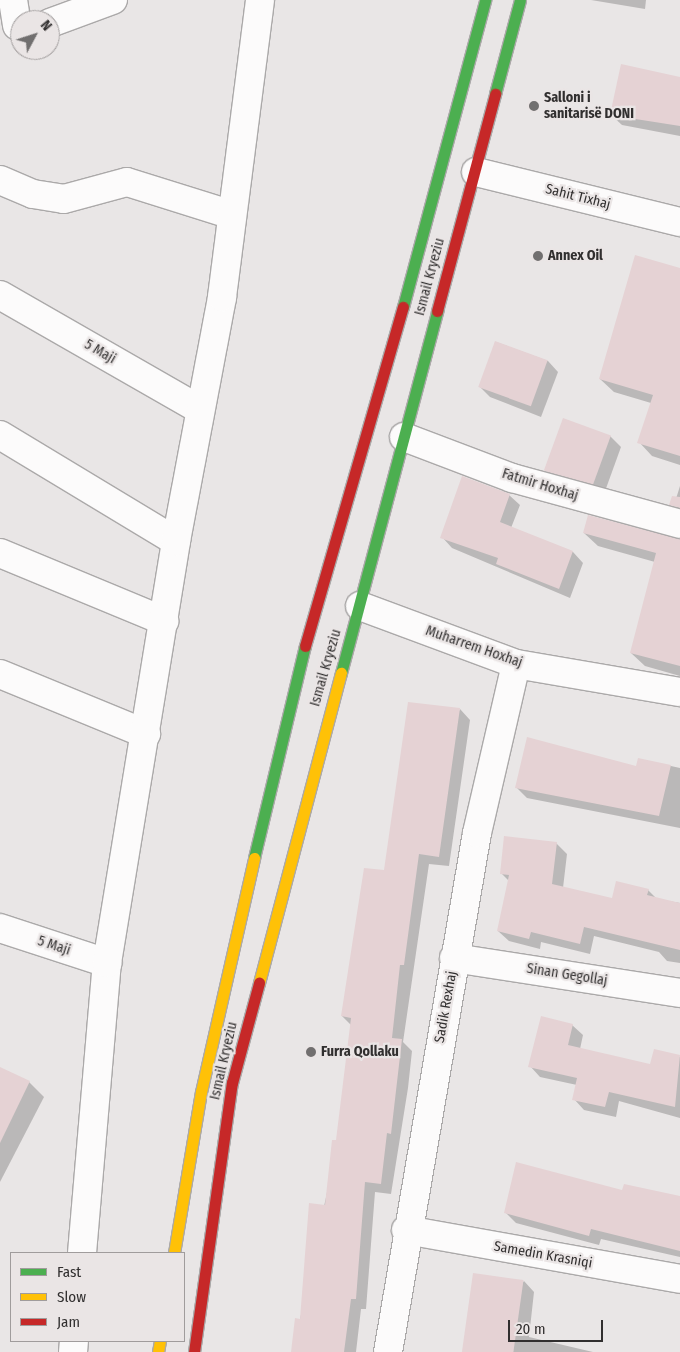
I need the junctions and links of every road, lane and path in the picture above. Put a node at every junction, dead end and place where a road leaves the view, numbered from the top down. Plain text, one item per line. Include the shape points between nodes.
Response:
1 (113, 0) edge
2 (260, 0) edge
3 (485, 0) edge
4 (520, 0) edge
5 (60, 19) edge
6 (476, 172) junction
7 (0, 180) edge
8 (232, 215) junction
9 (680, 222) edge
10 (0, 295) edge
11 (200, 408) junction
12 (0, 435) edge
13 (404, 437) junction
14 (680, 524) edge
15 (176, 541) junction
16 (0, 553) edge
17 (360, 606) junction
18 (164, 621) junction
19 (516, 664) junction
20 (0, 674) edge
21 (680, 692) edge
22 (146, 734) junction
23 (0, 928) edge
24 (454, 958) junction
25 (107, 963) junction
26 (680, 992) edge
27 (406, 1230) junction
28 (82, 1252) edge
29 (174, 1252) edge
30 (680, 1279) edge
31 (194, 1352) edge
32 (388, 1352) edge

1 - 5 street
2 - 8 street
3 - 29 main road, Ismail Kryeziu via 363,456 321,584 285,724 201,1092
4 - 6 main road, Ismail Kryeziu
6 - 9 street, Sahit Tixhaj
6 - 13 main road, Ismail Kryeziu
7 - 8 street via 33,194 64,199 127,182
8 - 11 street
10 - 11 street, 5 Maji
11 - 15 street
12 - 15 street
13 - 14 street, Fatmir Hoxhaj via 512,478
13 - 17 main road, Ismail Kryeziu
15 - 18 street
16 - 18 street
17 - 19 street, Muharrem Hoxhaj
17 - 31 main road, Ismail Kryeziu via 232,1083
18 - 22 street
19 - 21 street, Muharrem Hoxhaj
19 - 24 street, Sadik Rexhaj
20 - 22 street
22 - 25 street
23 - 25 street, 5 Maji
24 - 26 street, Sinan Gegollaj
24 - 27 street, Sadik Rexhaj
25 - 28 street
27 - 30 street, Samedin Krasniqi
27 - 32 street, Sadik Rexhaj

